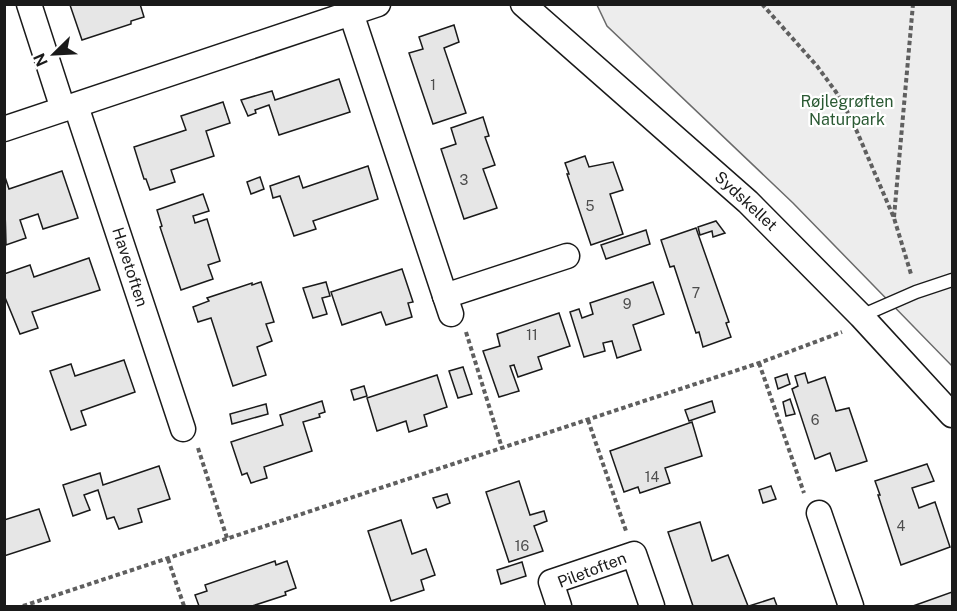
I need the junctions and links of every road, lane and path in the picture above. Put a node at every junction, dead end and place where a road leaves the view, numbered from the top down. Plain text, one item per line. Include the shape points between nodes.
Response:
1 (29, 4) edge
2 (378, 4) edge
3 (523, 4) edge
4 (762, 4) edge
5 (913, 4) edge
6 (351, 13) junction
7 (70, 107) junction
8 (4, 129) edge
9 (894, 218) junction
10 (567, 256) dead end
11 (952, 280) edge
12 (916, 292) junction
13 (448, 305) junction
14 (861, 316) junction
15 (759, 363) junction
16 (952, 415) edge
17 (588, 420) junction
18 (183, 429) joint
19 (502, 448) junction
20 (819, 513) joint
21 (227, 538) junction
22 (634, 554) junction
23 (168, 559) junction
24 (23, 606) edge
25 (184, 606) edge
26 (559, 606) edge
27 (652, 606) edge
28 (851, 606) edge

1 - 7 street, Havetoften
2 - 6 street
3 - 14 street, Sydskellet via 748,202
4 - 9 path via 836,92
5 - 9 path
6 - 7 street
6 - 13 street
7 - 8 street
7 - 18 street, Havetoften
9 - 12 path
10 - 13 street
11 - 12 lane
12 - 14 lane
13 - 19 path via 464,324
14 - 15 path via 839,334
14 - 16 street, Sydskellet
15 - 17 path
15 - 20 path via 807,502
17 - 19 path
17 - 22 path
18 - 21 path via 195,440
19 - 21 path
20 - 28 street
21 - 23 path
22 - 26 street, Piletoften via 551,582
22 - 27 street, Piletoften
23 - 24 path
23 - 25 path

